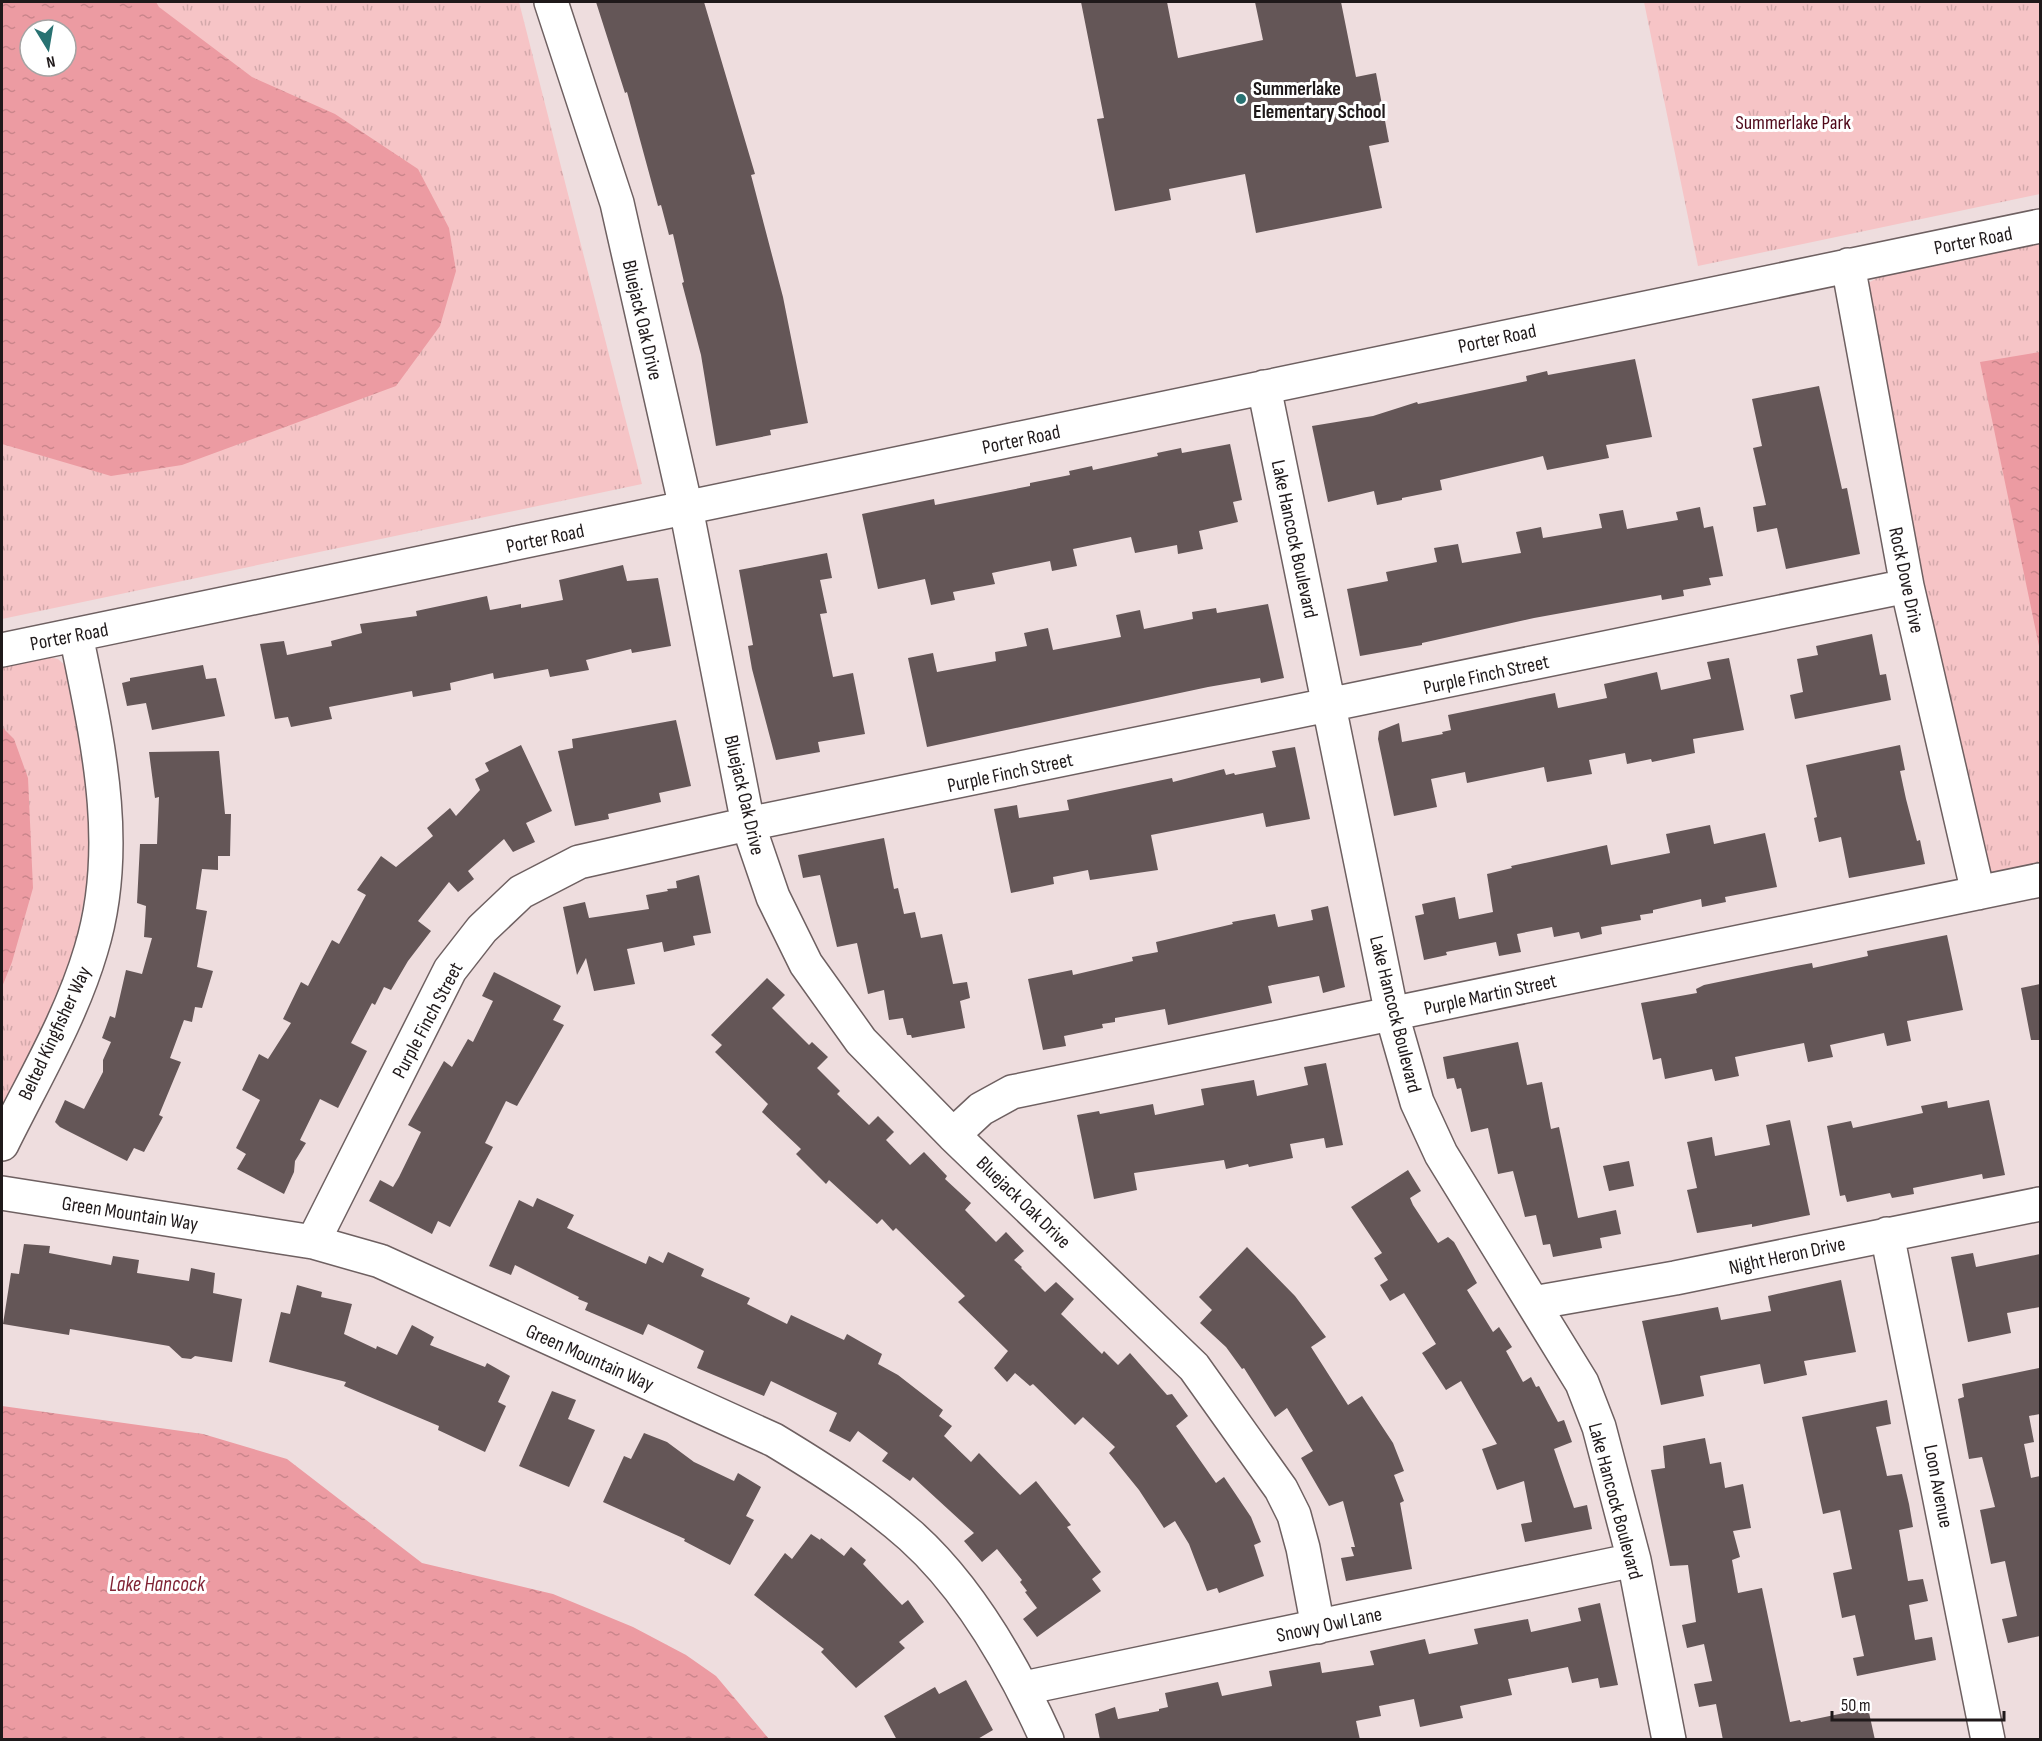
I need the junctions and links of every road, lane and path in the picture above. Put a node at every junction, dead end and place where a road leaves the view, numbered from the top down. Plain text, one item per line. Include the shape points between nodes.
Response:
1 (551, 2) edge
2 (2040, 226) edge
3 (1848, 265) junction
4 (1264, 387) junction
5 (686, 508) junction
6 (1907, 586) junction
7 (76, 635) junction
8 (2, 650) edge
9 (1329, 706) junction
10 (748, 824) junction
11 (2040, 880) edge
12 (1978, 893) junction
13 (1392, 1014) junction
14 (953, 1135) junction
15 (2, 1144) edge
16 (2, 1193) edge
17 (2040, 1204) edge
18 (1887, 1234) junction
19 (313, 1242) junction
20 (1533, 1303) junction
21 (1634, 1560) junction
22 (1318, 1626) junction
23 (1024, 1688) junction
24 (1047, 1740) edge
25 (1669, 1740) edge
26 (1988, 1740) edge

1 - 5 street, Bluejack Oak Drive via 617,203
2 - 3 street, Porter Road
3 - 4 street, Porter Road
3 - 6 street, Rock Dove Drive
4 - 5 street, Porter Road
4 - 9 street, Lake Hancock Boulevard
5 - 7 street, Porter Road
5 - 10 street, Bluejack Oak Drive
6 - 9 street, Purple Finch Street
6 - 12 street, Rock Dove Drive
7 - 8 street, Porter Road
7 - 15 street, Belted Kingfisher Way via 99,749 106,813 105,879 92,949 71,1002
9 - 10 street, Purple Finch Street
9 - 13 street, Lake Hancock Boulevard
10 - 14 street, Bluejack Oak Drive via 773,897 806,964 861,1041
10 - 19 street, Purple Finch Street via 579,862 521,892 482,929 450,970
11 - 12 street, Purple Martin Street
12 - 13 street, Purple Martin Street
13 - 14 street, Purple Martin Street via 1012,1092 981,1109
13 - 20 street, Lake Hancock Boulevard via 1417,1102 1441,1154
14 - 22 street, Bluejack Oak Drive via 1194,1367 1281,1489 1294,1515
16 - 19 street, Green Mountain Way
17 - 18 street, Night Heron Drive
18 - 20 street, Night Heron Drive
18 - 26 street, Loon Avenue
19 - 23 street, Green Mountain Way via 380,1261 774,1440 824,1470 913,1538 981,1619
20 - 21 street, Lake Hancock Boulevard via 1582,1383 1612,1467
21 - 22 street, Snowy Owl Lane
21 - 25 street, Lake Hancock Boulevard
22 - 23 street, Snowy Owl Lane
23 - 24 street, Green Mountain Way

